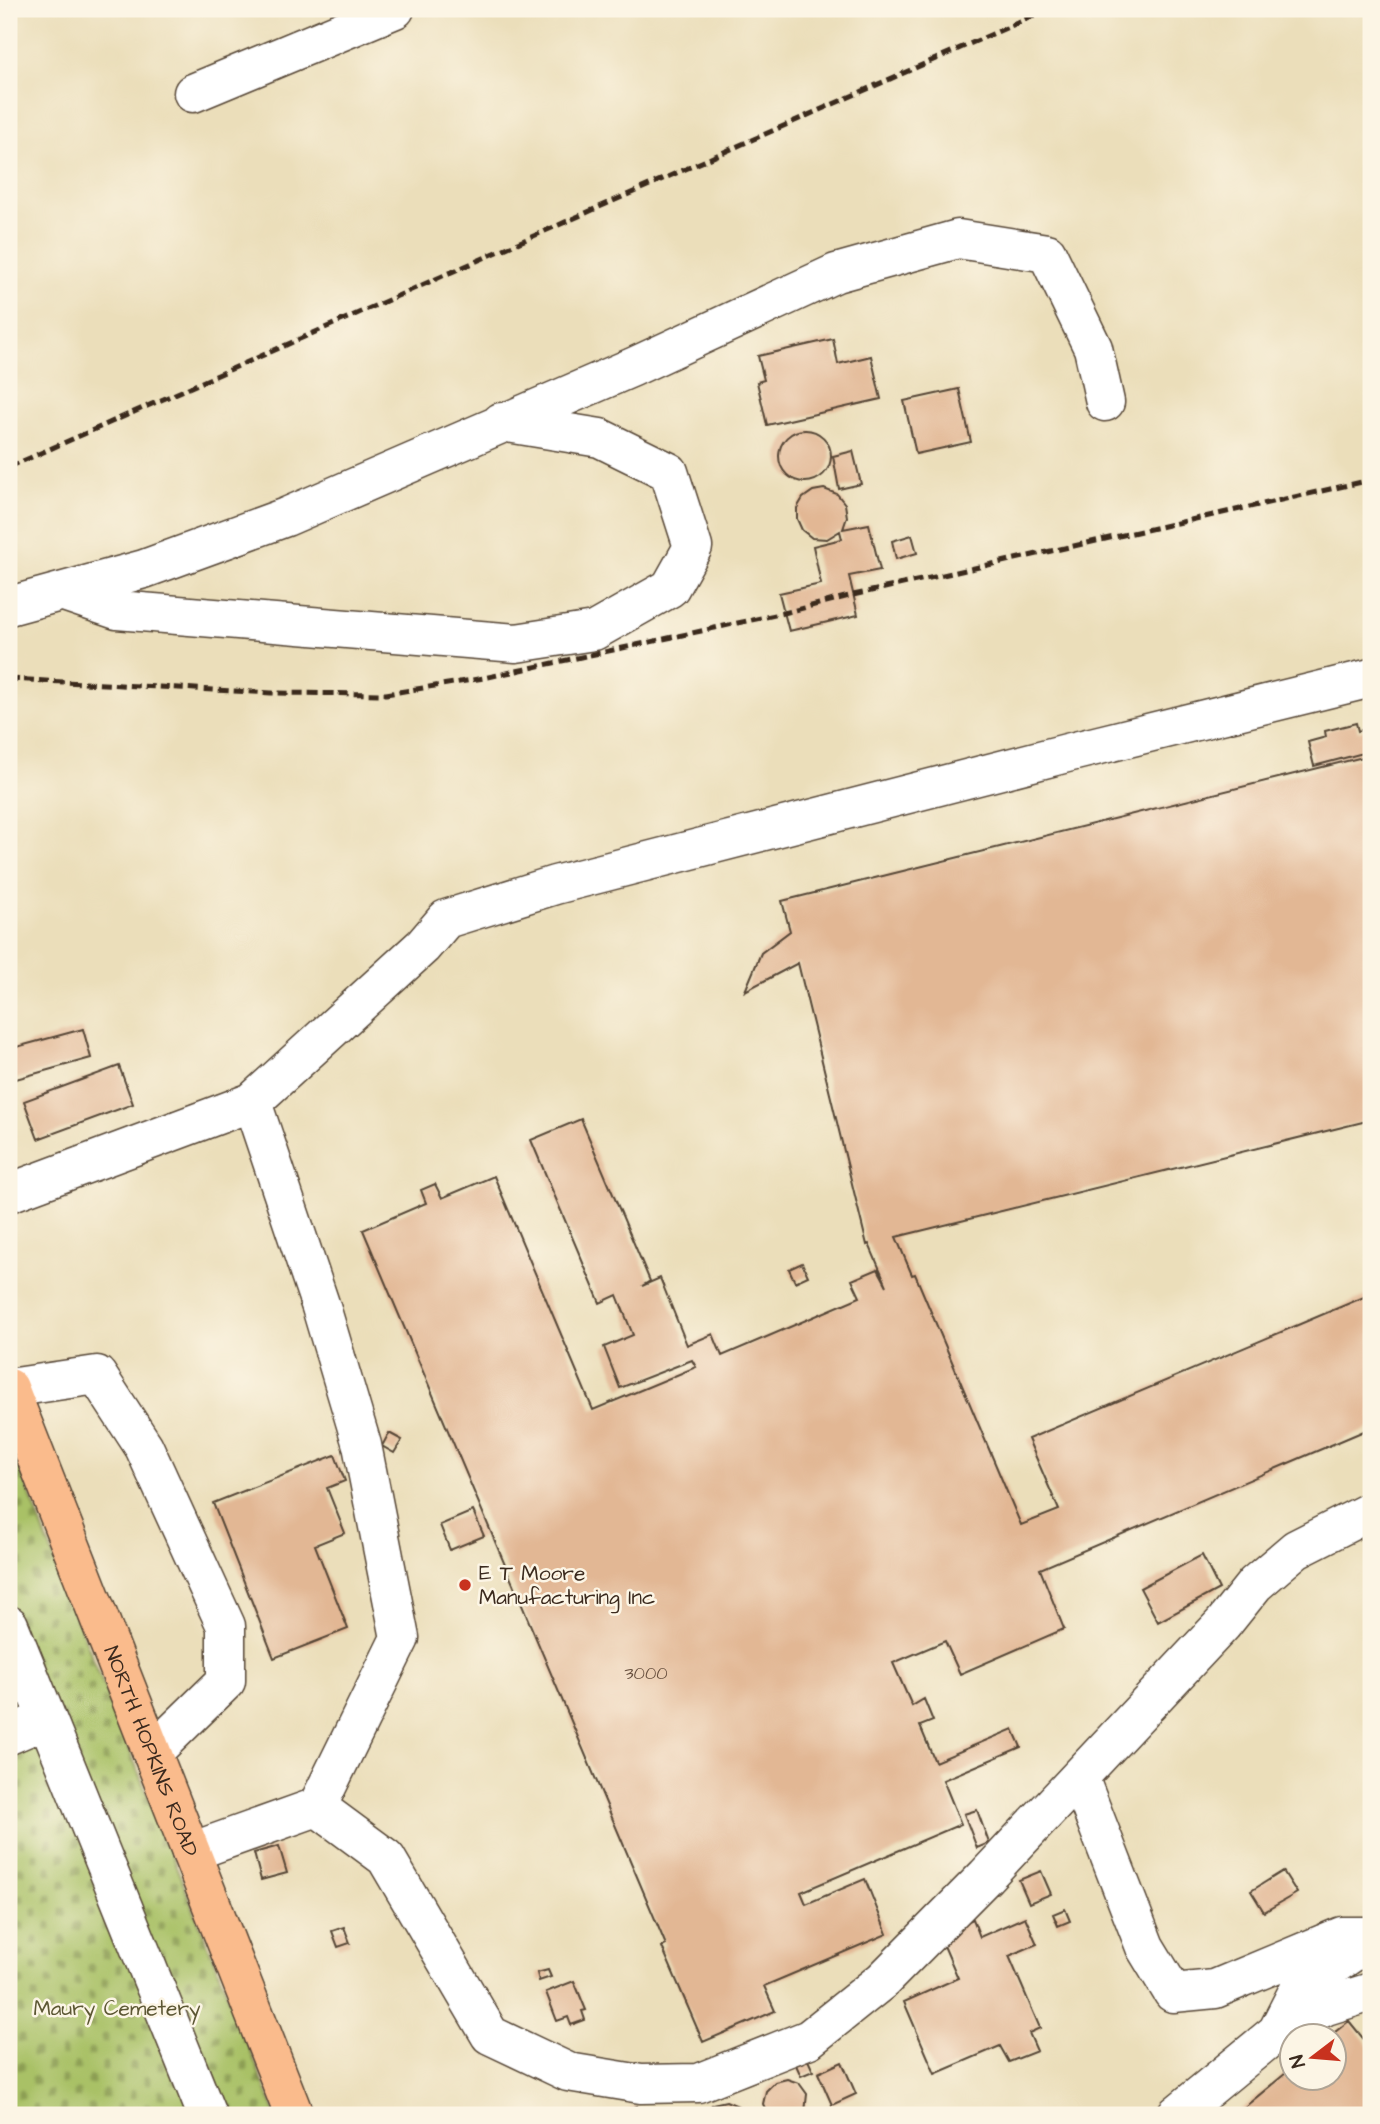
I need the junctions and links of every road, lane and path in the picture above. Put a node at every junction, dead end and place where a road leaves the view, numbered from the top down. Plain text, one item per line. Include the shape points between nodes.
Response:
1 (395, 9) edge
2 (193, 93) dead end
3 (1105, 402) dead end
4 (500, 422) junction
5 (64, 592) junction
6 (9, 606) edge
7 (1371, 678) edge
8 (252, 1102) junction
9 (9, 1193) edge
10 (9, 1388) edge
11 (1371, 1511) edge
12 (9, 1625) edge
13 (46, 1719) junction
14 (9, 1735) edge
15 (152, 1753) junction
16 (1079, 1777) junction
17 (317, 1807) junction
18 (191, 1852) junction
19 (1371, 1937) edge
20 (1371, 1992) edge
21 (1283, 2022) edge
22 (1296, 2022) edge
23 (1278, 2032) edge
24 (207, 2115) edge
25 (294, 2115) edge
26 (1176, 2115) edge

1 - 2 lane
3 - 4 lane via 1093,348 1047,253 958,239 836,273 633,367
4 - 5 lane via 286,517 144,569
4 - 5 lane via 600,438 669,472 693,547 670,588 594,631 516,643 117,610
5 - 6 lane
7 - 8 lane via 555,885 446,919 423,946
8 - 9 lane
8 - 17 lane via 362,1445 400,1638
10 - 15 main road, NORTH HOPKINS ROAD
10 - 15 lane via 97,1375 144,1447 226,1626 226,1681
11 - 16 lane via 1296,1549 1255,1584
12 - 13 lane
13 - 14 lane
13 - 24 lane
15 - 18 main road, NORTH HOPKINS ROAD
16 - 17 lane via 883,1980 809,2039 698,2083 641,2084 568,2072 490,2035 386,1858
16 - 19 lane via 1145,1947 1173,1993 1215,1989 1342,1936
17 - 18 lane
18 - 25 main road, NORTH HOPKINS ROAD
19 - 21 lane via 1299,1989
20 - 22 lane via 1326,2006
23 - 26 lane

